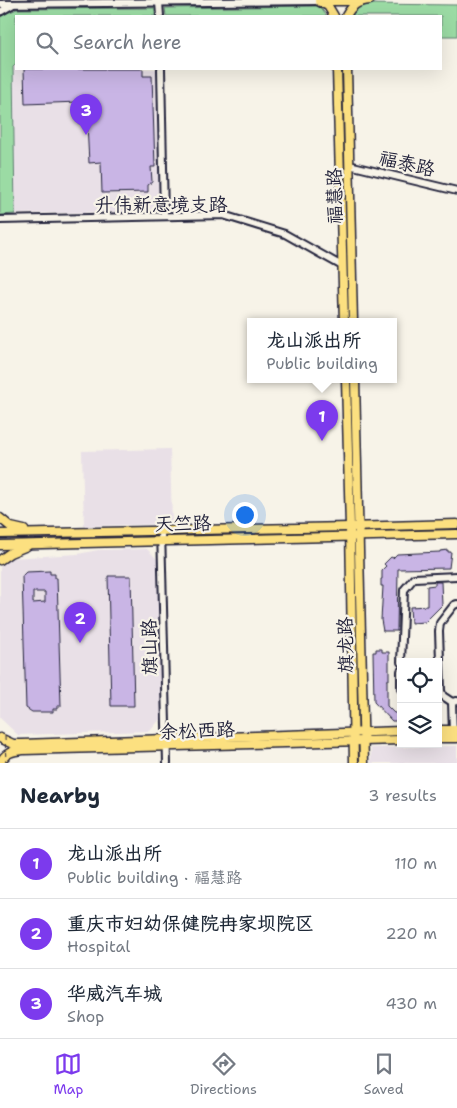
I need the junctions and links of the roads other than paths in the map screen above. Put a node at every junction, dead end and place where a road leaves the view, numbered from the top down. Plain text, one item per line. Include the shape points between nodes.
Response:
1 (370, 0) edge
2 (318, 1) edge
3 (360, 1) junction
4 (12, 2) edge
5 (159, 2) junction
6 (0, 4) edge
7 (0, 12) edge
8 (160, 15) edge
9 (333, 15) edge
10 (347, 15) edge
11 (161, 70) edge
12 (337, 70) edge
13 (346, 70) edge
14 (349, 165) junction
15 (457, 190) edge
16 (164, 216) junction
17 (0, 220) edge
18 (342, 266) junction
19 (344, 318) edge
20 (353, 318) edge
21 (346, 383) edge
22 (355, 383) edge
23 (0, 518) edge
24 (457, 524) edge
25 (354, 527) junction
26 (161, 530) junction
27 (41, 533) junction
28 (0, 534) edge
29 (457, 534) edge
30 (350, 536) junction
31 (359, 536) junction
32 (162, 540) junction
33 (33, 544) junction
34 (0, 545) edge
35 (0, 560) edge
36 (457, 576) edge
37 (457, 604) edge
38 (401, 658) edge
39 (441, 658) edge
40 (442, 696) edge
41 (454, 701) edge
42 (442, 731) edge
43 (397, 732) edge
44 (455, 734) edge
45 (3, 737) edge
46 (353, 737) junction
47 (364, 737) junction
48 (442, 737) edge
49 (166, 738) junction
50 (397, 740) edge
51 (166, 747) junction
52 (0, 763) edge
53 (166, 763) edge
54 (354, 763) edge
55 (364, 763) edge

1 - 3 main road
2 - 3 main road
2 - 5 street
2 - 9 main road via 328,6
3 - 10 main road
4 - 5 street
4 - 6 street
4 - 7 street
5 - 8 street
11 - 16 street
12 - 18 main road, 福慧路
13 - 14 main road, 福慧路
14 - 15 street, 福泰路
14 - 20 main road, 福慧路
16 - 17 street, 升伟新意境支路
16 - 18 street, 升伟新意境支路 via 224,215 285,234
18 - 19 main road, 福慧路
21 - 25 main road
22 - 25 main road
23 - 27 main road via 18,530
24 - 25 main road, 天竺路
25 - 26 main road, 天竺路
25 - 30 main road
25 - 31 main road, 旗龙路
26 - 27 main road, 天竺路
26 - 32 street, 旗山路
27 - 28 main road, 天竺路
29 - 31 main road, 天竺路
30 - 31 main road, 天竺路
30 - 32 main road, 天竺路
30 - 46 main road
31 - 47 main road, 旗龙路
32 - 33 main road, 天竺路
32 - 49 street, 旗山路
33 - 34 main road, 天竺路
33 - 35 main road
36 - 38 street via 414,578 404,590
37 - 39 street via 440,622
40 - 41 street
41 - 44 street
42 - 44 main road
43 - 47 main road, 余松西路
44 - 48 main road
45 - 49 main road, 余松西路 via 13,744
46 - 47 main road, 余松西路
46 - 49 main road, 余松西路
46 - 51 main road, 余松西路
46 - 54 main road
47 - 50 main road, 余松西路
47 - 55 main road, 旗龙路
49 - 51 street, 旗山路
51 - 52 main road, 余松西路 via 15,751
51 - 53 street, 旗山路

